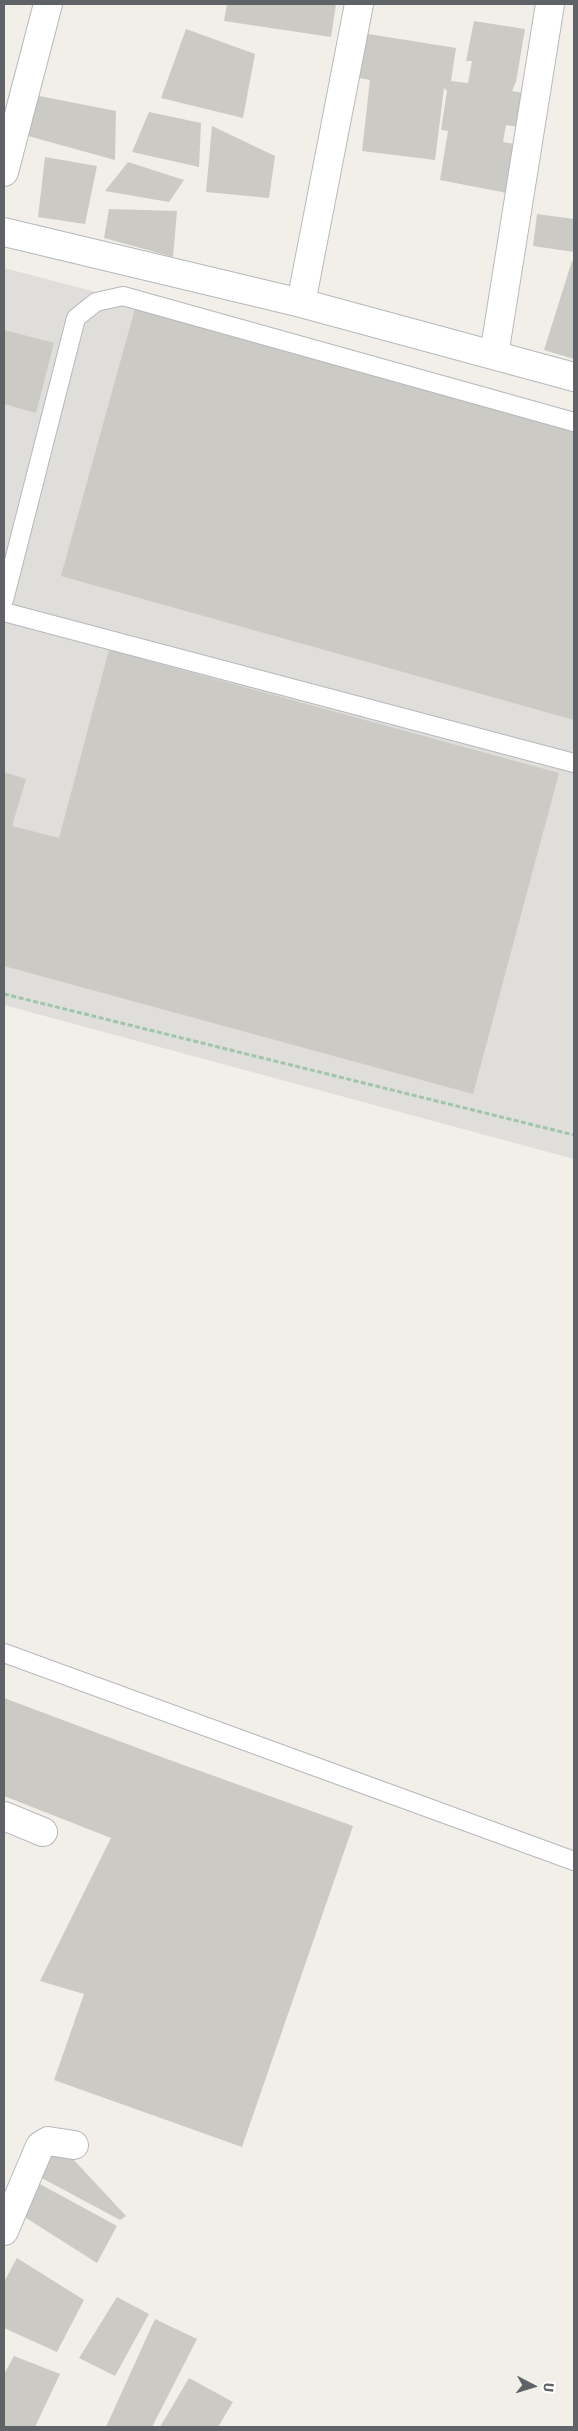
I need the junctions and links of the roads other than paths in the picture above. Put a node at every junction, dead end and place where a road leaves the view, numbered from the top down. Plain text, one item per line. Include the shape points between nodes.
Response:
1 (48, 4) edge
2 (359, 4) edge
3 (550, 4) edge
4 (4, 172) edge
5 (4, 232) edge
6 (301, 303) junction
7 (494, 355) junction
8 (574, 377) edge
9 (574, 422) edge
10 (4, 600) edge
11 (4, 612) edge
12 (574, 763) edge
13 (4, 1653) edge
14 (4, 1816) edge
15 (42, 1832) dead end
16 (574, 1861) edge
17 (74, 2146) dead end
18 (4, 2231) edge

1 - 4 street
2 - 6 street
3 - 7 street
5 - 6 street
6 - 7 street
7 - 8 street
9 - 10 lane via 123,296 96,302 76,318
11 - 12 lane
13 - 16 lane
14 - 15 street
17 - 18 street via 48,2141 40,2146

